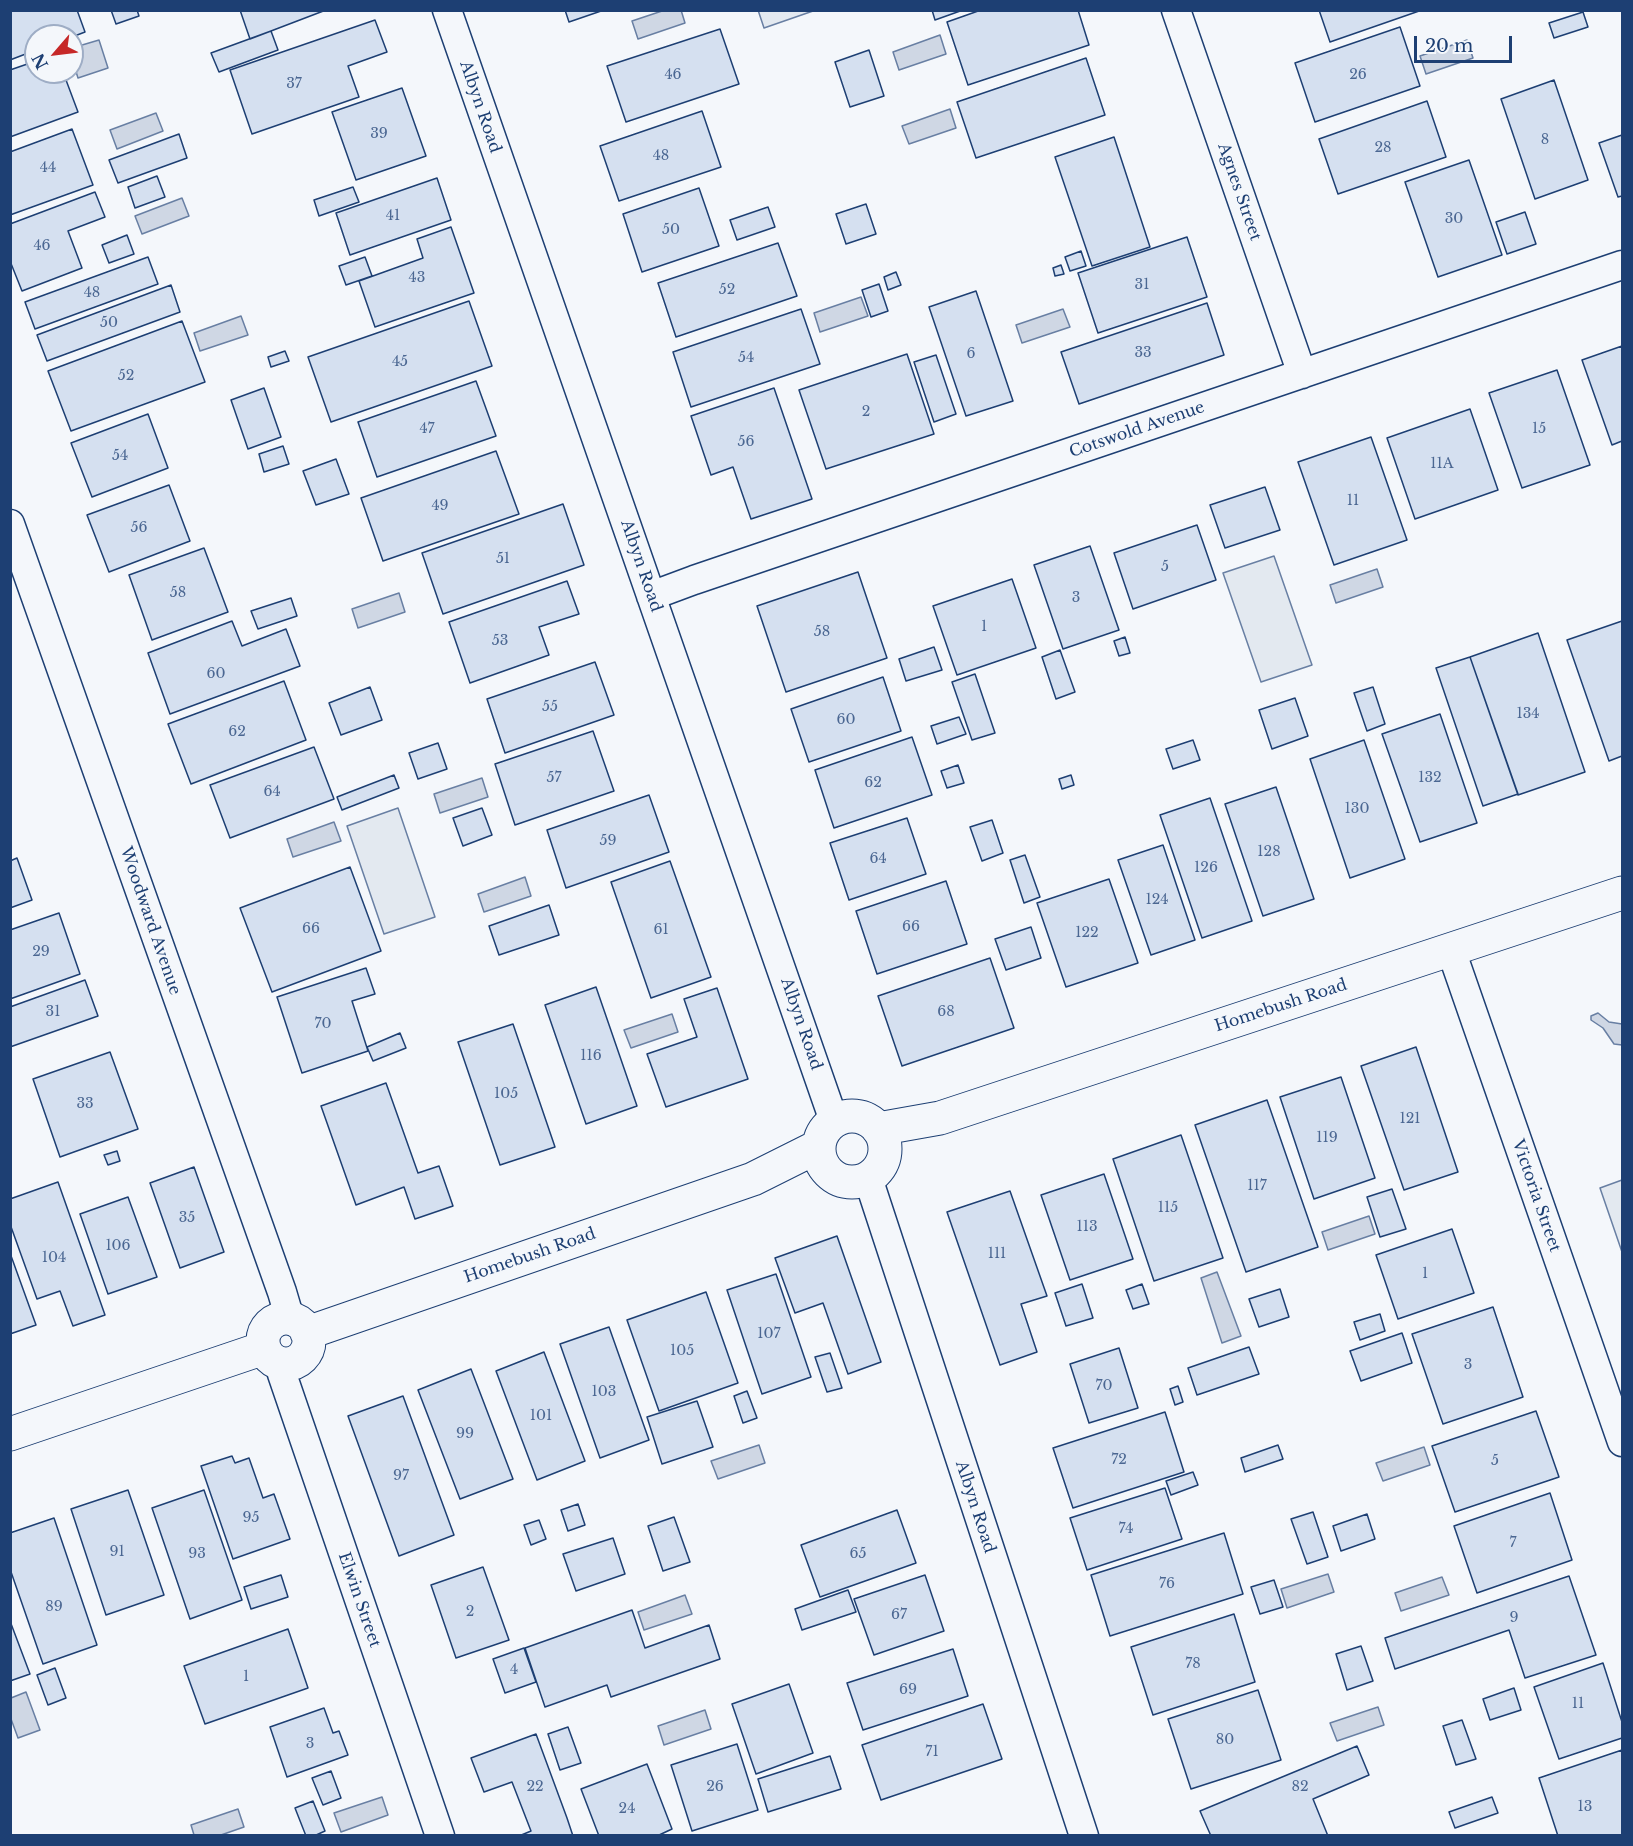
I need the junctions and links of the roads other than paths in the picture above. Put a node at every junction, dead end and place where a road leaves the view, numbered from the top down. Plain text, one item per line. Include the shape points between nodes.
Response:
1 (447, 10) edge
2 (1176, 10) edge
3 (1623, 265) edge
4 (1302, 374) junction
5 (10, 524) edge
6 (651, 596) junction
7 (1623, 893) edge
8 (1451, 950) junction
9 (882, 1139) junction
10 (826, 1145) junction
11 (868, 1178) junction
12 (297, 1325) junction
13 (274, 1356) junction
14 (10, 1434) edge
15 (1623, 1442) edge
16 (440, 1836) edge
17 (1084, 1836) edge

1 - 6 street, Albyn Road
2 - 4 street, Agnes Street
3 - 4 street, Cotswold Avenue
4 - 6 street, Cotswold Avenue
5 - 12 street, Woodward Avenue via 284,1301
6 - 10 street, Albyn Road
7 - 8 main road, Homebush Road
8 - 9 main road, Homebush Road
8 - 15 street, Victoria Street
9 - 10 main road, Homebush Road via 873,1123 850,1116
9 - 11 main road via 882,1163
10 - 11 main road via 835,1177 848,1182
10 - 12 main road, Homebush Road via 753,1179
11 - 17 street, Albyn Road
12 - 13 main road via 308,1342 304,1354 298,1360
13 - 14 main road
13 - 16 street, Elwin Street

